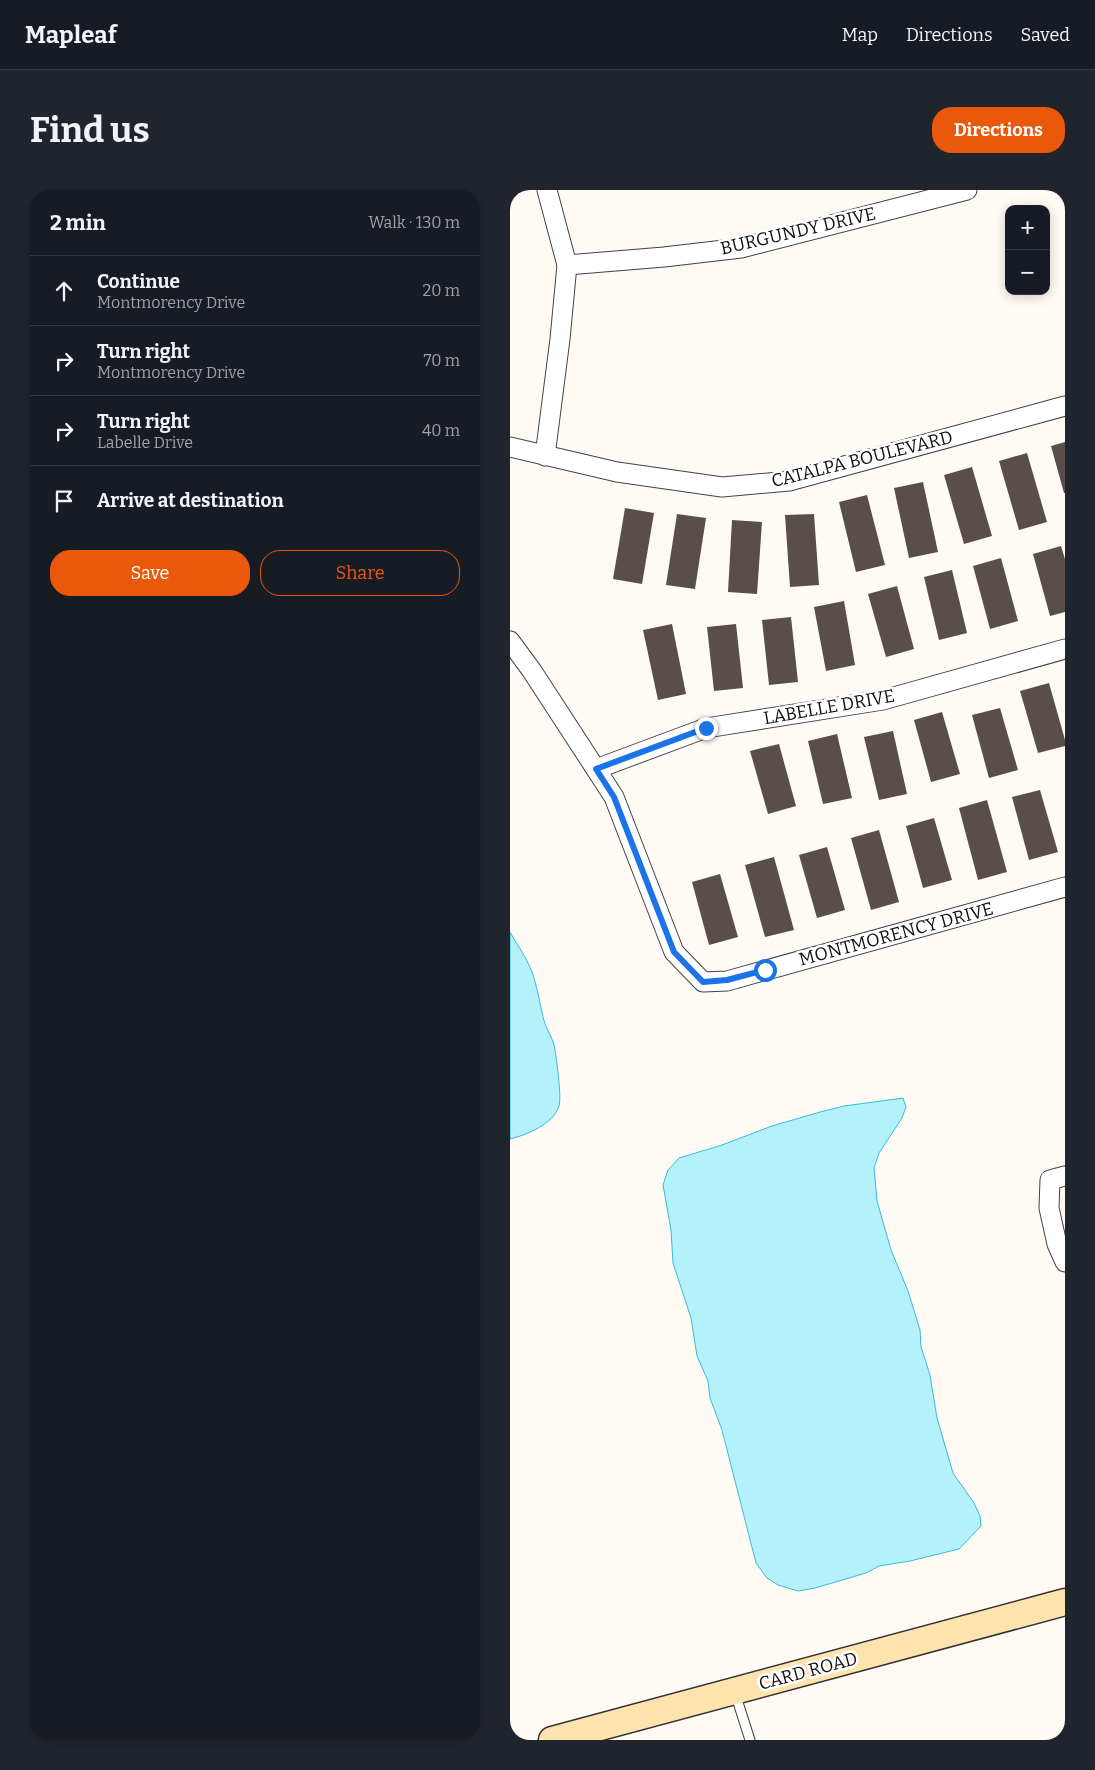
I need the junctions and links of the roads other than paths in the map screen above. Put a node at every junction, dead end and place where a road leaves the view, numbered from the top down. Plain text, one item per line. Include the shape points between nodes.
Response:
1 (547, 190) edge
2 (967, 190) edge
3 (567, 265) junction
4 (1065, 406) edge
5 (510, 447) edge
6 (545, 456) junction
7 (510, 641) edge
8 (1065, 649) edge
9 (596, 769) junction
10 (1065, 887) edge
11 (1058, 1178) edge
12 (1065, 1262) edge
13 (1065, 1602) edge
14 (734, 1691) junction
15 (552, 1740) edge
16 (750, 1740) edge

1 - 3 street
2 - 3 street, BURGUNDY DRIVE via 741,248
3 - 6 street
4 - 6 street, CATALPA BOULEVARD via 789,481 722,487 617,472
5 - 6 street, CATALPA BOULEVARD
7 - 9 street, MONTMORENCY DRIVE
8 - 9 street, LABELLE DRIVE via 883,700 706,728
9 - 10 street, MONTMORENCY DRIVE via 614,797 674,952 703,982 727,980
11 - 12 street via 1049,1208 1056,1244
13 - 14 street, CARD ROAD
14 - 15 street, CARD ROAD
14 - 16 lane

